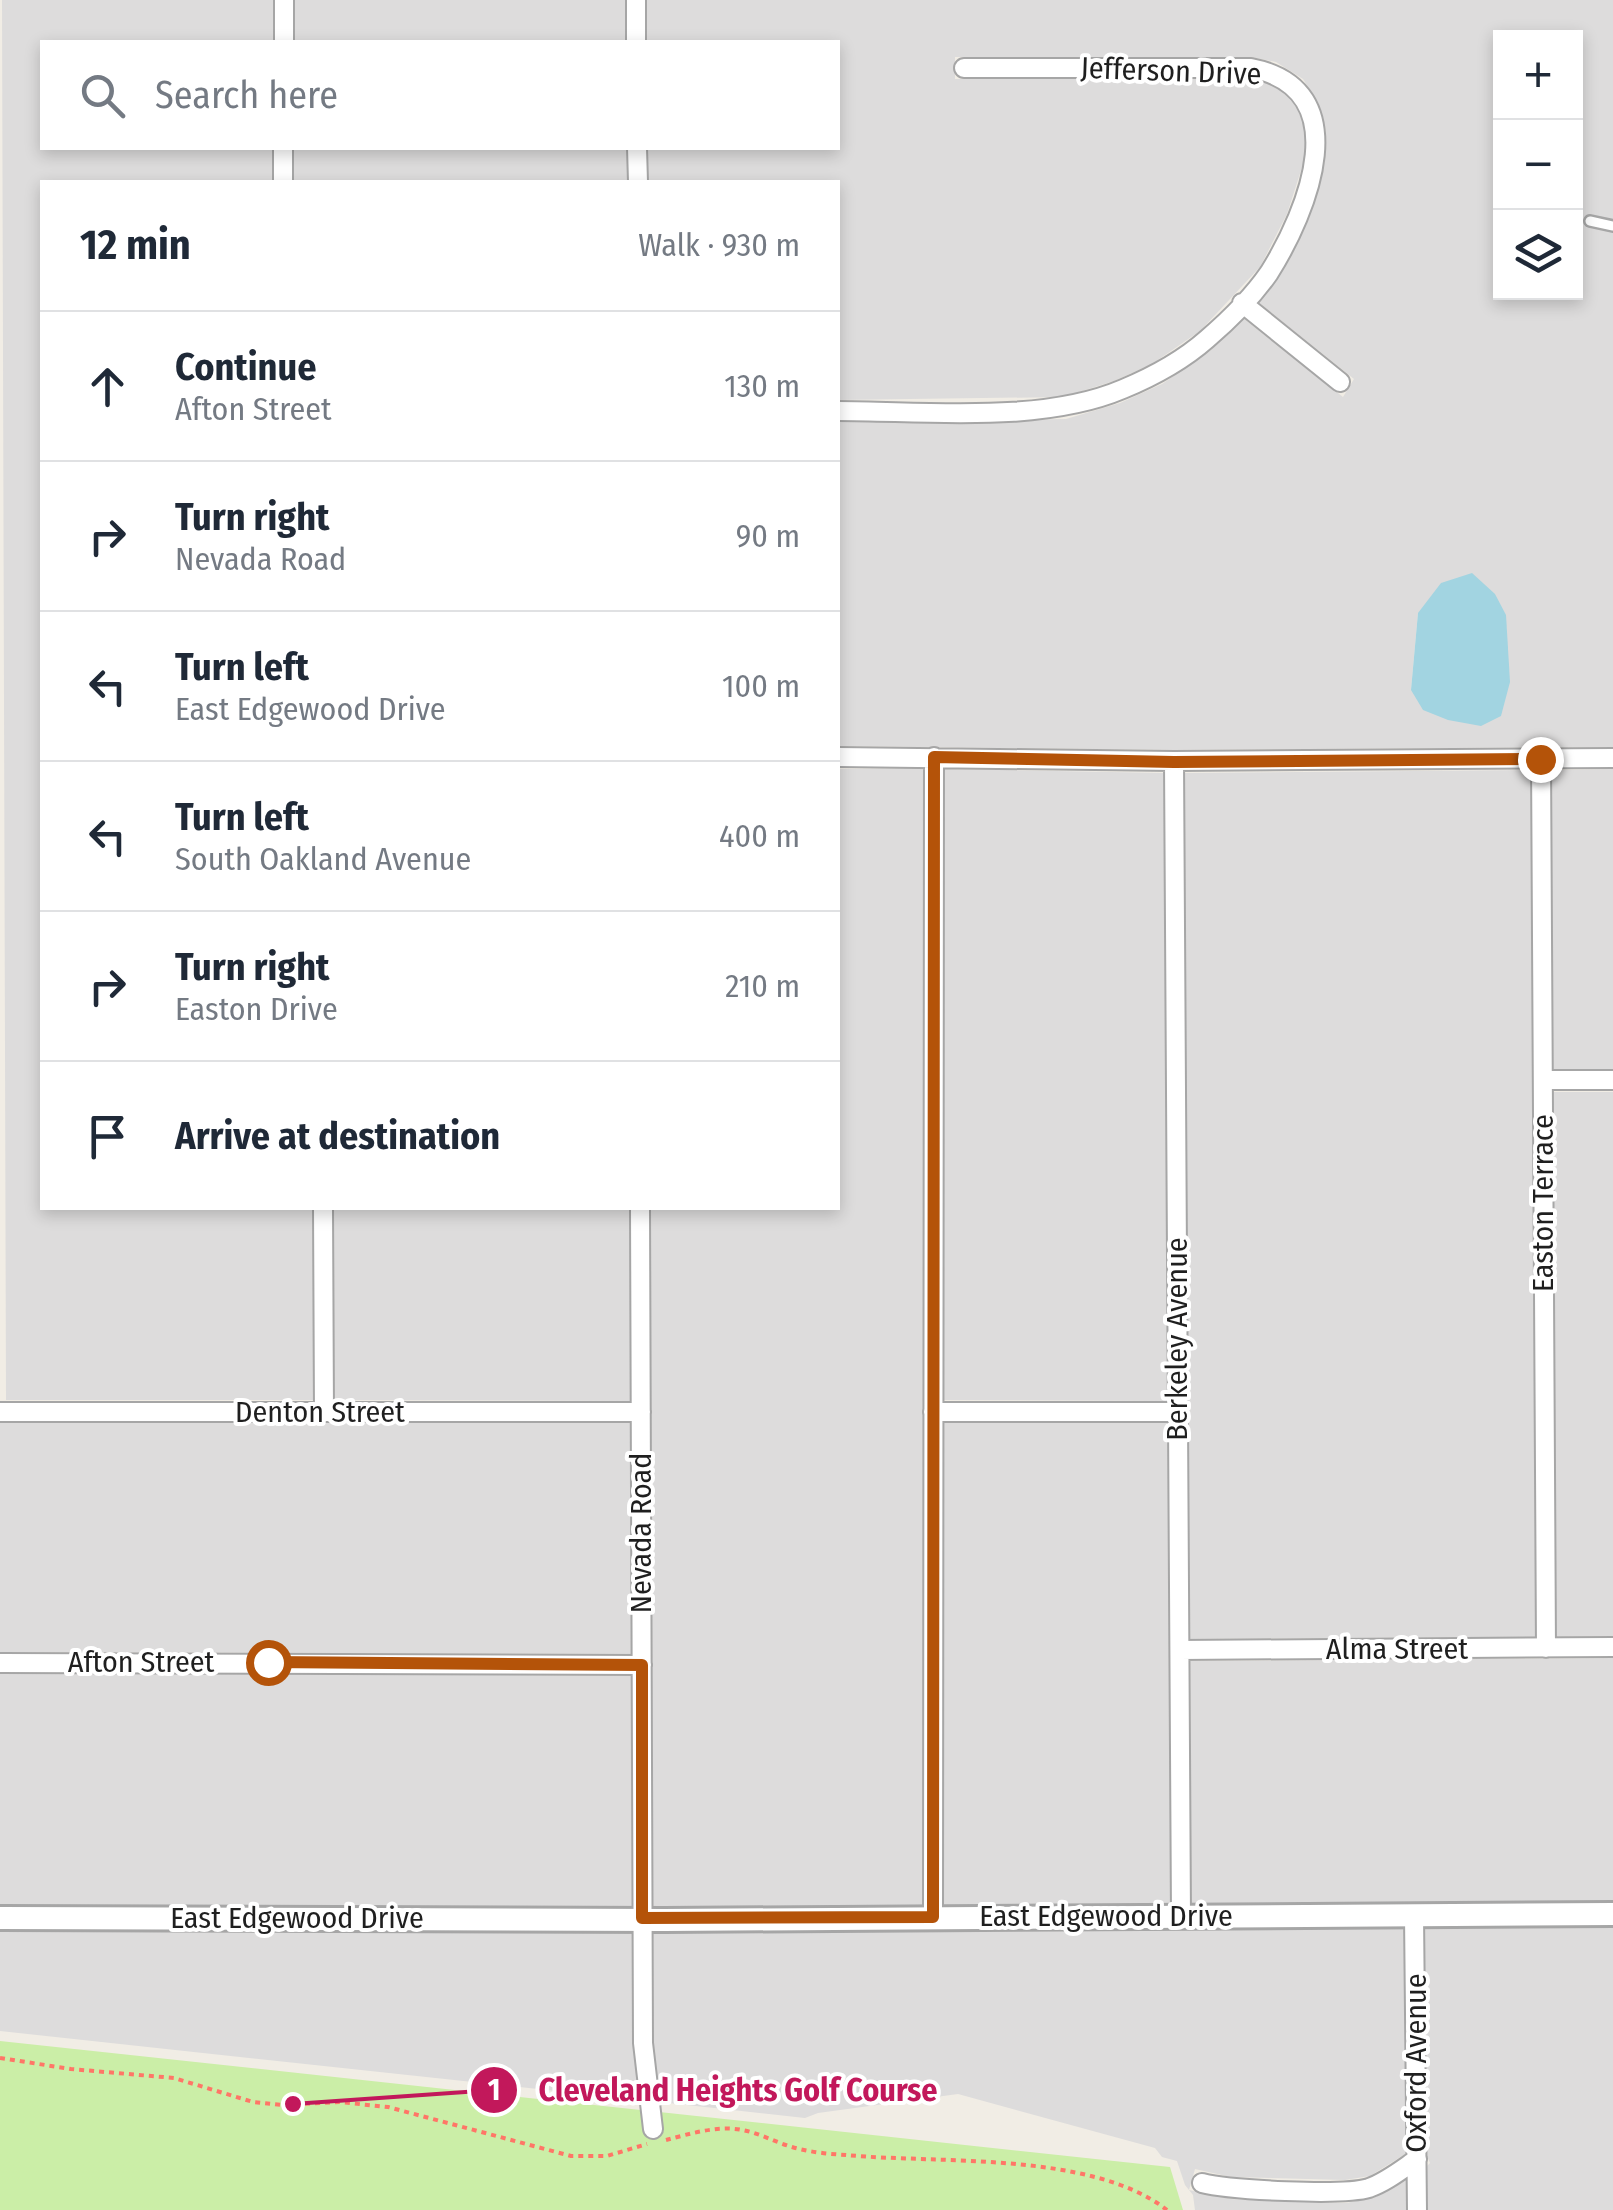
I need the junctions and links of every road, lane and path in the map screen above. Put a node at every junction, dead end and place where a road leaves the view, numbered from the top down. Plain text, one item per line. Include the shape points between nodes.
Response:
1 (284, 0) edge
2 (636, 0) edge
3 (284, 40) edge
4 (636, 40) edge
5 (964, 68) dead end
6 (283, 150) edge
7 (638, 150) edge
8 (283, 180) edge
9 (638, 180) edge
10 (1590, 221) dead end
11 (1613, 226) edge
12 (1242, 303) junction
13 (1340, 382) dead end
14 (840, 411) edge
15 (934, 757) junction
16 (840, 758) edge
17 (1613, 758) edge
18 (1540, 759) junction
19 (1174, 762) junction
20 (1542, 1080) junction
21 (1613, 1080) edge
22 (323, 1210) edge
23 (640, 1210) edge
24 (0, 1412) edge
25 (324, 1412) junction
26 (640, 1412) junction
27 (933, 1412) junction
28 (1178, 1412) junction
29 (1613, 1647) edge
30 (1546, 1648) junction
31 (1180, 1650) junction
32 (0, 1663) edge
33 (642, 1665) junction
34 (1613, 1914) edge
35 (1181, 1916) junction
36 (1414, 1916) junction
37 (933, 1917) junction
38 (0, 1918) edge
39 (642, 1918) junction
40 (0, 2058) edge
41 (656, 2138) junction
42 (1417, 2160) junction
43 (1202, 2183) dead end
44 (1167, 2210) edge
45 (1416, 2210) edge

1 - 3 street
2 - 4 street
5 - 12 street, Jefferson Drive via 1251,68 1295,86 1317,134 1315,160 1268,274
6 - 8 street
7 - 9 street
10 - 11 lane
12 - 13 street
12 - 14 street, Jefferson Drive via 1206,340 1156,374 1065,408
15 - 16 street
15 - 19 street
15 - 27 street
17 - 18 street
18 - 19 street
18 - 20 street, Easton Terrace
19 - 28 street, Berkeley Avenue
20 - 21 street
20 - 30 street, Easton Terrace
22 - 25 street
23 - 26 street, Nevada Road
24 - 25 street, Denton Street
25 - 26 street, Denton Street
26 - 33 street, Nevada Road
27 - 28 street
27 - 37 street
28 - 31 street, Berkeley Avenue
29 - 30 street, Alma Street
30 - 31 street, Alma Street
31 - 35 street, Berkeley Avenue
32 - 33 street, Afton Street
33 - 39 street, Nevada Road
34 - 36 street, East Edgewood Drive
35 - 36 street, East Edgewood Drive
35 - 37 street, East Edgewood Drive
36 - 42 street, Oxford Avenue
37 - 39 street, East Edgewood Drive
38 - 39 street, East Edgewood Drive
39 - 41 street, Nevada Road via 643,2043
40 - 41 path via 174,2078 254,2102 388,2107 570,2156 607,2156
41 - 44 path via 738,2129 844,2155 1049,2170 1130,2188
42 - 43 street via 1362,2190
42 - 45 street, Oxford Avenue

